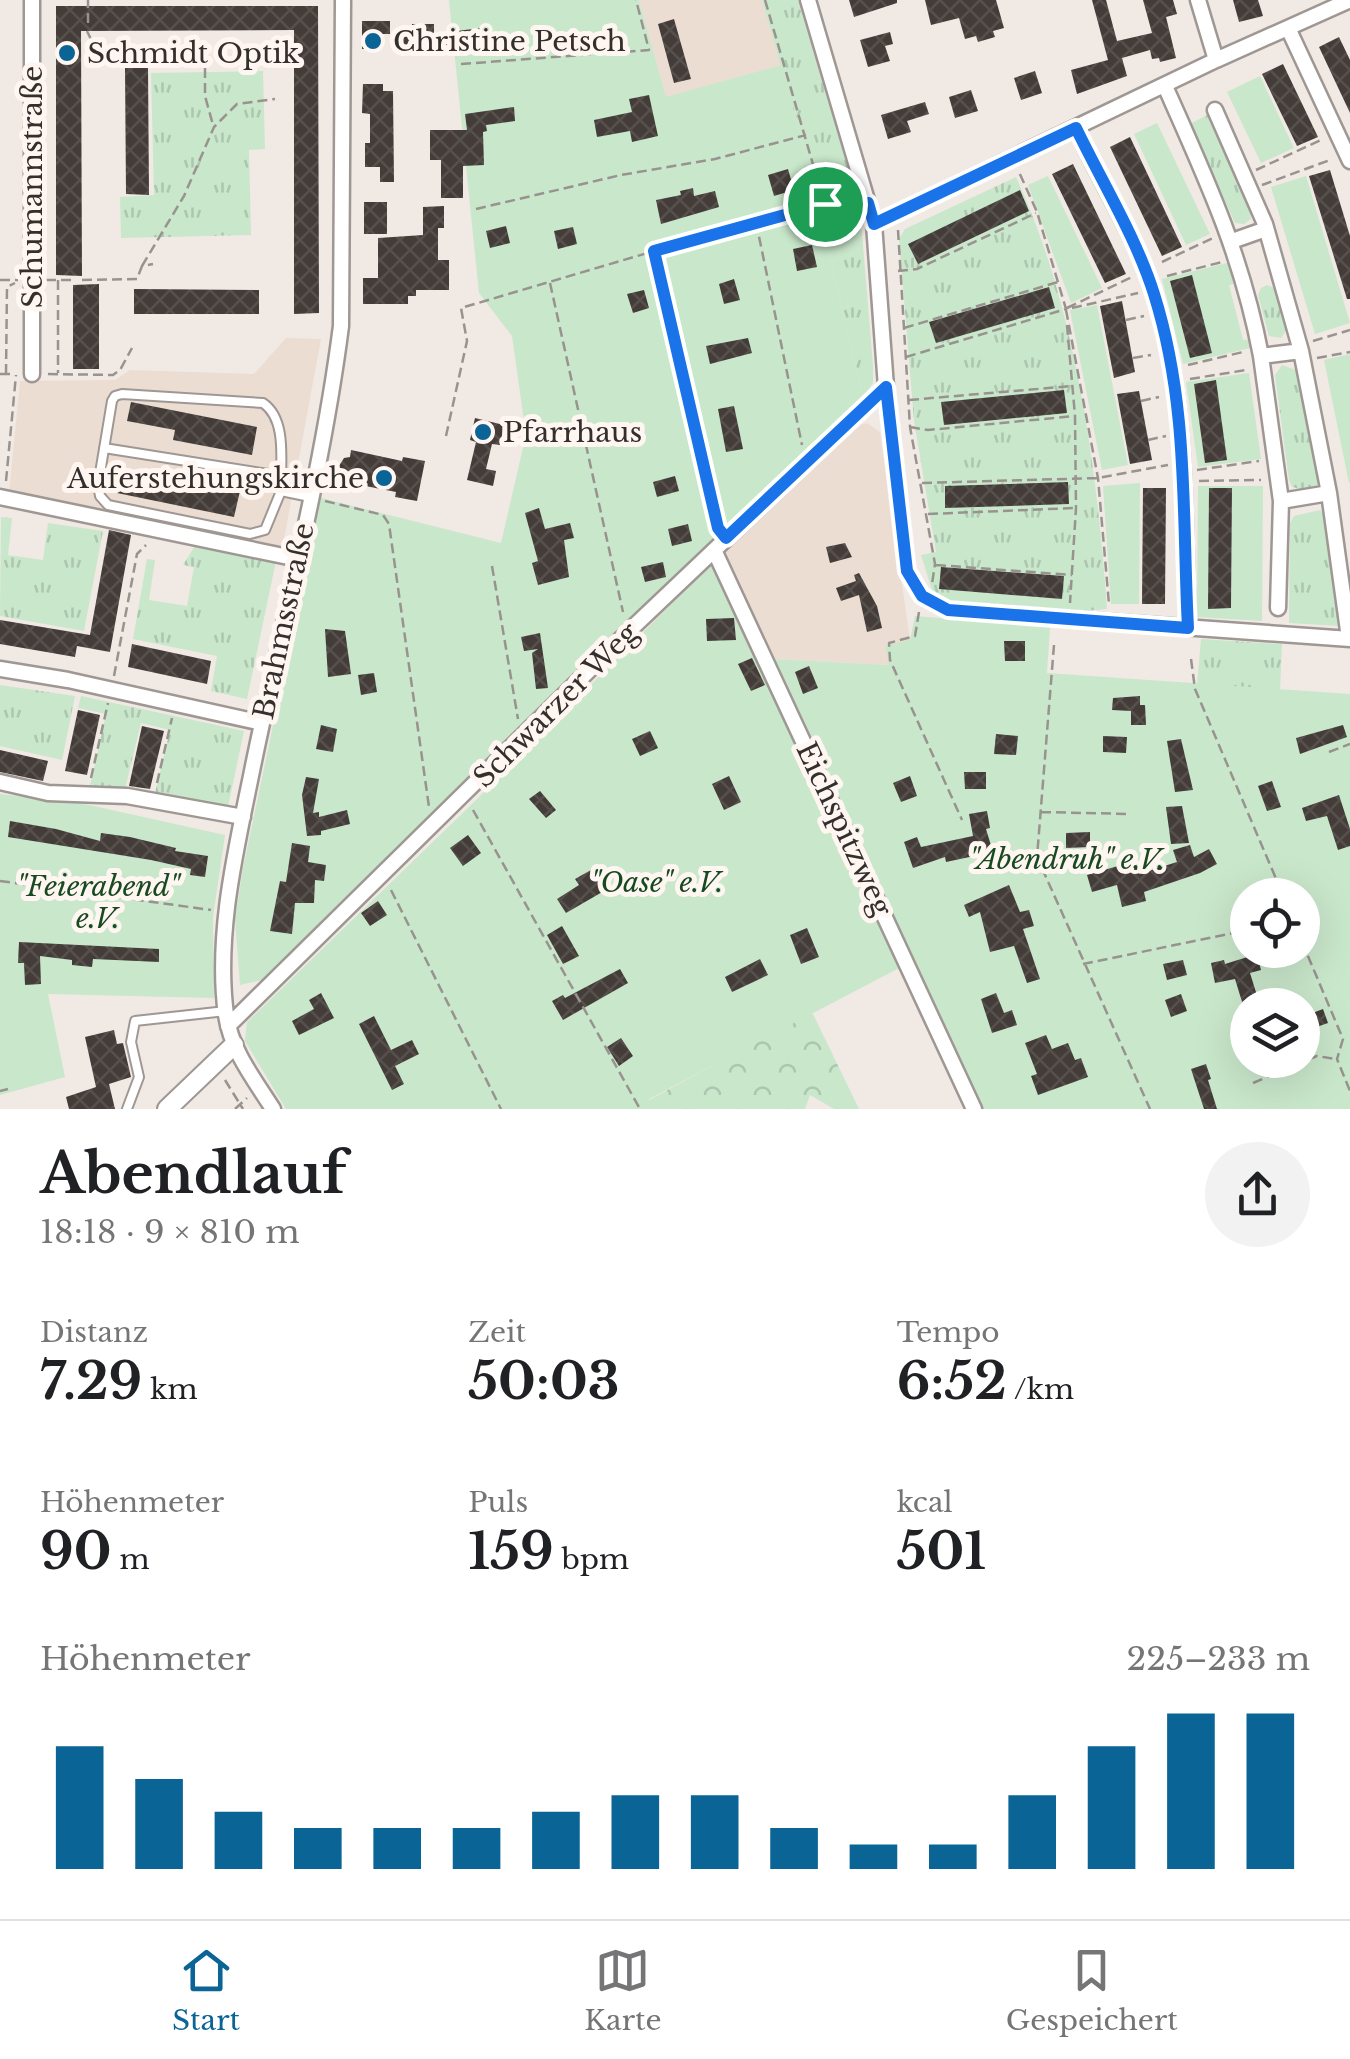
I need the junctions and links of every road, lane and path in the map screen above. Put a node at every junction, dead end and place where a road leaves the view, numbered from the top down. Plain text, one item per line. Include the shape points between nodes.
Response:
1 (32, 0) edge
2 (88, 0) edge
3 (343, 0) edge
4 (636, 0) edge
5 (765, 0) edge
6 (808, 0) edge
7 (1198, 0) edge
8 (1350, 0) edge
9 (88, 22) dead end
10 (1288, 28) junction
11 (88, 31) dead end
12 (96, 52) dead end
13 (205, 52) dead end
14 (1216, 60) junction
15 (461, 64) dead end
16 (1165, 86) junction
17 (275, 99) dead end
18 (1215, 110) dead end
19 (214, 127) junction
20 (1076, 128) junction
21 (1338, 132) junction
22 (806, 136) junction
23 (1349, 157) edge
24 (1019, 170) dead end
25 (1248, 182) junction
26 (868, 203) junction
27 (825, 204) junction
28 (476, 209) dead end
29 (1037, 212) junction
30 (756, 221) junction
31 (874, 224) junction
32 (900, 226) dead end
33 (1266, 228) junction
34 (1232, 241) junction
35 (654, 251) junction
36 (1238, 258) junction
37 (154, 264) dead end
38 (142, 266) junction
39 (898, 271) junction
40 (26, 280) junction
41 (58, 280) junction
42 (73, 280) dead end
43 (82, 280) dead end
44 (550, 281) junction
45 (1058, 282) junction
46 (1155, 284) junction
47 (1066, 309) junction
48 (1160, 313) junction
49 (1126, 320) dead end
50 (902, 328) junction
51 (1350, 330) edge
52 (132, 348) dead end
53 (1168, 352) junction
54 (1302, 352) junction
55 (1350, 352) edge
56 (1261, 357) junction
57 (904, 358) junction
58 (1133, 358) dead end
59 (0, 374) edge
60 (6, 374) junction
61 (32, 374) joint
62 (58, 374) junction
63 (1173, 382) junction
64 (1072, 386) junction
65 (886, 387) junction
66 (908, 400) junction
67 (1141, 401) dead end
68 (1075, 416) junction
69 (910, 427) junction
70 (446, 436) dead end
71 (104, 448) junction
72 (812, 455) junction
73 (1276, 459) junction
74 (1182, 472) junction
75 (280, 476) junction
76 (1098, 478) junction
77 (1076, 479) junction
78 (1278, 480) junction
79 (921, 483) junction
80 (281, 490) junction
81 (1330, 493) junction
82 (310, 497) junction
83 (6, 498) edge
84 (1281, 500) junction
85 (1076, 508) junction
86 (926, 514) junction
87 (162, 530) junction
88 (726, 538) junction
89 (714, 550) junction
90 (298, 559) junction
91 (934, 564) junction
92 (492, 566) dead end
93 (1072, 575) junction
94 (927, 592) junction
95 (1070, 604) dead end
96 (1278, 608) dead end
97 (1109, 611) dead end
98 (626, 623) dead end
99 (1188, 628) junction
100 (1350, 638) edge
101 (1054, 644) dead end
102 (1191, 659) dead end
103 (0, 669) edge
104 (111, 690) junction
105 (176, 704) junction
106 (517, 718) dead end
107 (262, 723) junction
108 (1350, 744) edge
109 (1329, 752) dead end
110 (0, 782) edge
111 (87, 794) junction
112 (153, 799) junction
113 (470, 805) dead end
114 (429, 806) dead end
115 (1040, 812) junction
116 (1130, 814) dead end
117 (243, 816) junction
118 (962, 820) dead end
119 (1276, 878) edge
120 (0, 881) edge
121 (389, 885) dead end
122 (227, 909) junction
123 (1230, 934) edge
124 (1083, 964) junction
125 (1313, 968) edge
126 (227, 1019) junction
127 (234, 1046) junction
128 (1337, 1059) junction
129 (1253, 1082) dead end
130 (8, 1089) dead end
131 (0, 1091) edge
132 (1350, 1092) edge
133 (127, 1109) edge
134 (167, 1109) edge
135 (273, 1109) edge
136 (501, 1109) edge
137 (640, 1109) edge
138 (974, 1109) edge
139 (1150, 1109) edge

1 - 40 street, Schumannstraße
2 - 9 path
3 - 82 street, Brahmsstraße via 341,326
4 - 15 path via 649,50
5 - 22 path
6 - 26 street
7 - 14 street
8 - 10 street
10 - 14 street
10 - 21 street
11 - 12 path
13 - 19 path via 205,96
14 - 16 street
16 - 20 street
16 - 34 street
17 - 19 path via 237,104
18 - 25 street
19 - 38 path via 184,196
20 - 31 street
20 - 46 street
21 - 23 street
21 - 25 path
22 - 27 path
22 - 28 path
23 - 25 path
24 - 29 path
25 - 33 street
26 - 27 path
26 - 31 street
27 - 30 path
29 - 39 path via 917,269
29 - 45 path
30 - 35 path
30 - 72 path via 802,445
31 - 65 street
32 - 39 path
33 - 34 street
33 - 54 street
34 - 36 street
35 - 44 path
35 - 88 path via 718,528
36 - 46 path
36 - 56 street
37 - 38 path
38 - 43 path via 137,279
39 - 50 path
40 - 41 path
40 - 60 path via 7,287
40 - 61 street, Schumannstraße
41 - 42 path
41 - 62 path
44 - 70 path via 461,308 467,341
44 - 98 path
45 - 47 path
45 - 50 path
46 - 47 path
46 - 48 street
47 - 57 path
47 - 64 path
47 - 76 path
48 - 49 path
48 - 53 street
50 - 57 path
51 - 54 path
52 - 62 path via 113,375
53 - 58 path
53 - 63 street
54 - 55 path
54 - 56 street
54 - 81 street
56 - 63 path
56 - 63 path
56 - 73 street
57 - 66 path
59 - 60 path
60 - 83 path via 16,374
61 - 62 path
63 - 67 path
63 - 74 street
64 - 66 path
64 - 68 path
65 - 72 street, Schwarzer Weg
65 - 94 street via 907,571
66 - 69 path
68 - 69 path
68 - 77 path
69 - 79 path
71 - 75 lane
71 - 75 lane via 115,396 263,403 278,429
71 - 80 lane via 98,490 114,508 250,534 265,530
72 - 88 street, Schwarzer Weg
73 - 74 path
73 - 78 street
74 - 76 path
74 - 78 path
74 - 99 street
75 - 80 lane
76 - 77 path
76 - 97 path
77 - 79 path
77 - 85 path
78 - 84 street
79 - 86 path
80 - 82 lane
81 - 84 street
81 - 100 street
82 - 90 street, Brahmsstraße
82 - 114 path via 383,515 389,524
83 - 87 street
84 - 96 street
85 - 86 path
85 - 93 path
86 - 91 path
87 - 90 street
87 - 104 path via 137,554
88 - 89 street, Schwarzer Weg
89 - 126 street, Schwarzer Weg
89 - 138 street, Eichspitzweg
90 - 107 street, Brahmsstraße
91 - 93 path
91 - 94 path
92 - 106 path
93 - 95 path
94 - 99 street via 948,610
94 - 118 path via 915,636 889,643 890,660
99 - 100 street
101 - 115 path
102 - 119 path via 1195,689
103 - 104 street
104 - 105 street
104 - 111 path
105 - 107 street
105 - 112 path
107 - 117 street, Brahmsstraße
108 - 109 path
110 - 111 street
111 - 112 street
112 - 117 street
113 - 137 path
115 - 116 path
115 - 124 path via 1039,868
117 - 122 street, Brahmsstraße
120 - 122 path
121 - 136 path
122 - 126 street, Brahmsstraße
123 - 124 path
124 - 139 path
125 - 128 path via 1344,1040
126 - 127 street, Brahmsstraße
126 - 133 lane via 135,1021 131,1042 140,1076
127 - 134 street
127 - 135 street, Brahmsstraße
128 - 129 path via 1317,1056
128 - 132 path
130 - 131 path

